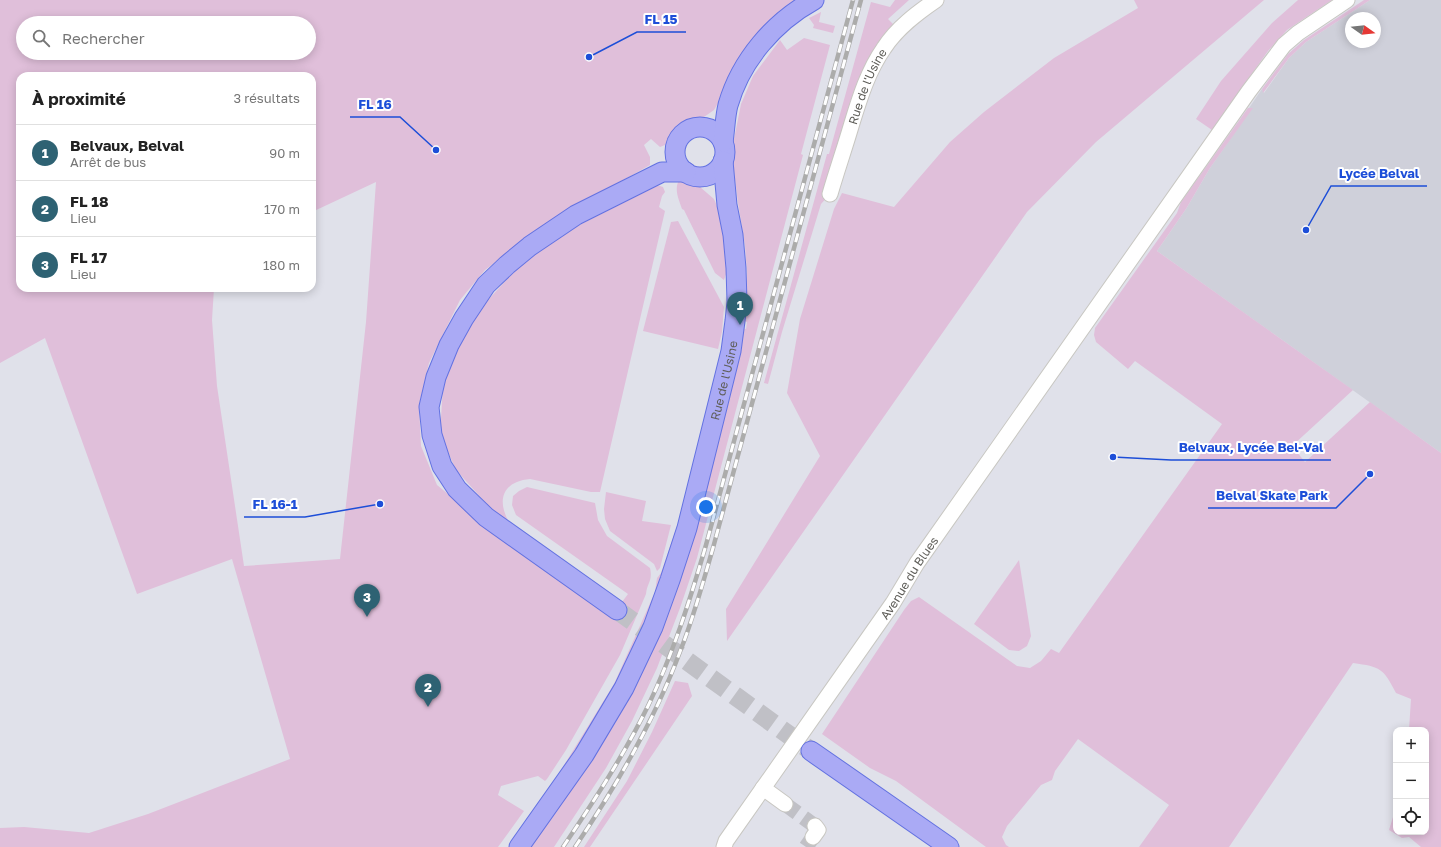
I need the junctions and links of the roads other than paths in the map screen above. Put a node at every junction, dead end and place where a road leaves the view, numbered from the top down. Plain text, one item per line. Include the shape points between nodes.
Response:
1 (814, 0) edge
2 (936, 0) edge
3 (1347, 0) edge
4 (728, 105) junction
5 (706, 127) junction
6 (723, 142) junction
7 (675, 153) junction
8 (723, 161) junction
9 (662, 172) junction
10 (690, 174) junction
11 (830, 194) dead end
12 (727, 205) junction
13 (616, 610) tunnel mouth
14 (811, 750) tunnel mouth
15 (763, 788) junction
16 (785, 804) tunnel mouth
17 (519, 847) edge
18 (724, 847) edge
19 (949, 847) edge

1 - 4 main road via 773,30 750,58
2 - 11 street, Rue de l'Usine via 914,15 899,30 873,66 863,87
3 - 15 street, Avenue du Blues via 1284,45 1218,134 917,563 893,603
4 - 5 main road
4 - 6 main road
5 - 6 main road via 719,135
5 - 7 main road via 696,127 681,135
6 - 8 main road
7 - 9 main road
7 - 10 main road via 678,164
8 - 10 main road via 711,174
8 - 12 main road, Rue de l'Usine
9 - 10 main road
9 - 13 main road via 576,215 530,246 486,285 449,345 436,377 429,407 432,436 442,466 457,489 486,517
10 - 12 main road via 712,189
12 - 17 main road, Rue de l'Usine via 736,268 735,321 731,351 687,528 652,626 624,688 584,756
14 - 19 main road
15 - 16 street
15 - 18 street, Avenue du Blues

